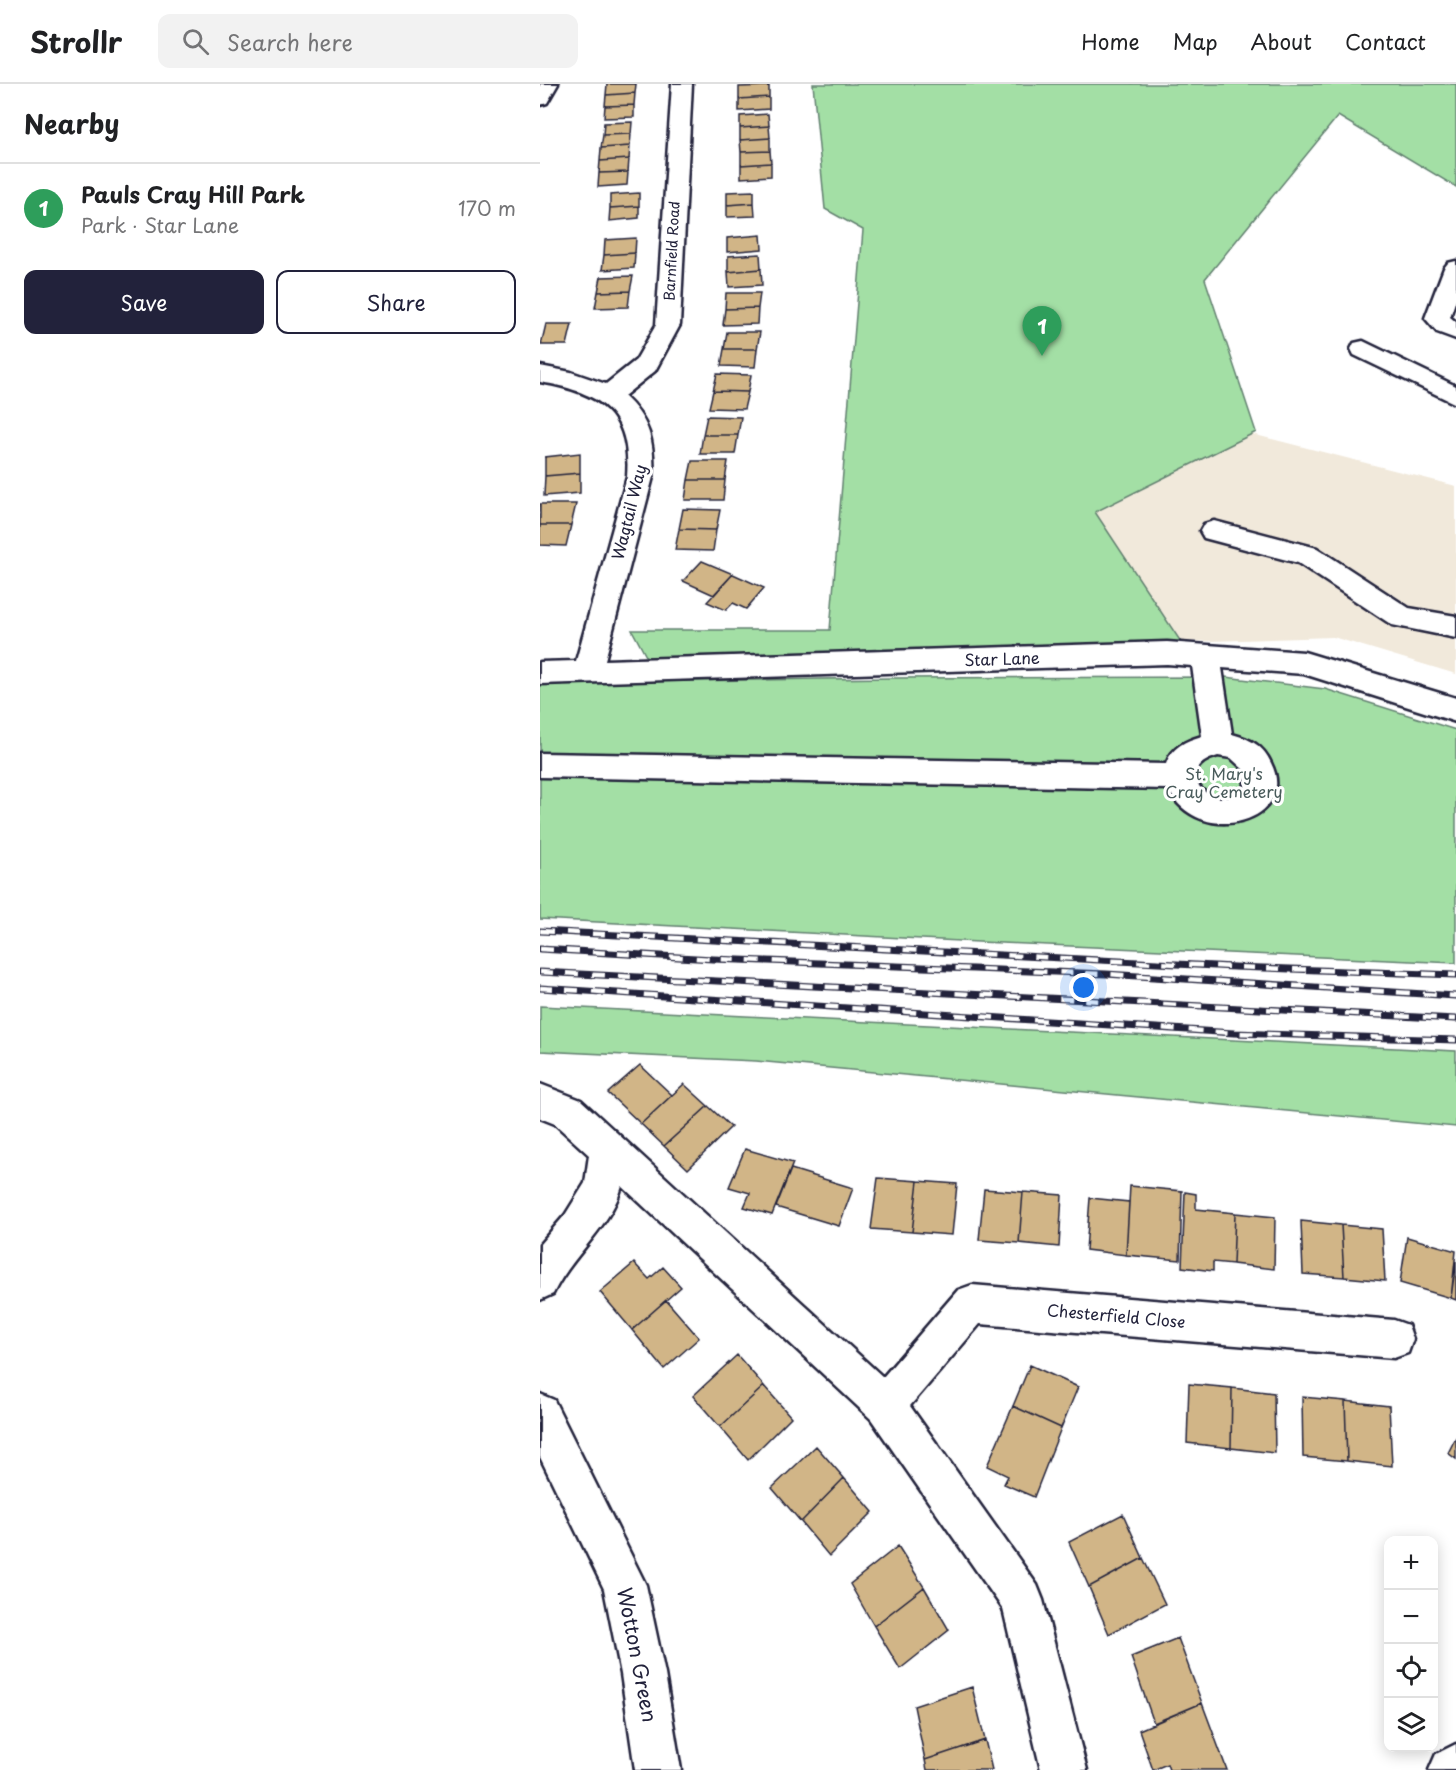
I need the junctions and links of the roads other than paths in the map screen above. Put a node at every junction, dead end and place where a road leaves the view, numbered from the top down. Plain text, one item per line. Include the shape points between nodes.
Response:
1 (548, 84) edge
2 (682, 84) edge
3 (540, 99) edge
4 (1456, 268) edge
5 (1456, 331) edge
6 (1363, 350) dead end
7 (540, 374) edge
8 (609, 396) junction
9 (1456, 396) edge
10 (1214, 531) dead end
11 (1456, 627) edge
12 (1205, 655) junction
13 (540, 673) edge
14 (587, 673) junction
15 (1456, 710) edge
16 (1218, 744) junction
17 (540, 765) edge
18 (1178, 777) junction
19 (540, 1101) edge
20 (608, 1148) junction
21 (540, 1281) edge
22 (1394, 1339) dead end
23 (885, 1405) junction
24 (540, 1414) edge
25 (1456, 1767) edge
26 (658, 1770) edge
27 (1064, 1770) edge
28 (1452, 1770) edge

1 - 3 street
2 - 8 street, Barnfield Road via 668,325 646,365
4 - 5 street via 1437,318
6 - 9 street
7 - 8 street, Wagtail Way via 585,384
8 - 14 street, Wagtail Way via 636,427 643,461
10 - 11 street via 1307,555 1402,617
12 - 14 street, Star Lane via 1167,653
12 - 15 street, Star Lane via 1304,663
12 - 16 street
13 - 14 street, Star Lane
16 - 18 street via 1194,750 1185,757
16 - 18 street via 1244,751 1260,770 1262,782 1252,801 1228,811 1200,806 1181,788
17 - 18 street
19 - 20 street via 568,1112
20 - 21 street via 603,1188 578,1228 549,1262
20 - 23 street
22 - 23 street, Chesterfield Close via 972,1304
23 - 27 street via 1022,1600
24 - 26 street, Wotton Green via 625,1585
25 - 28 street

